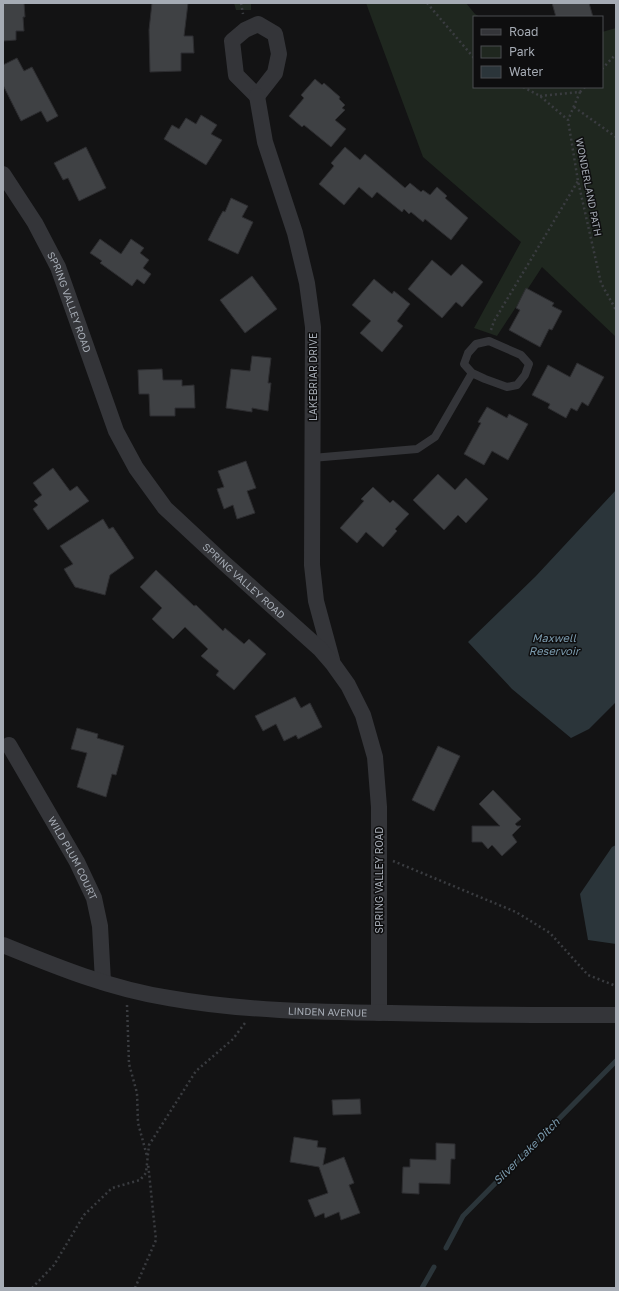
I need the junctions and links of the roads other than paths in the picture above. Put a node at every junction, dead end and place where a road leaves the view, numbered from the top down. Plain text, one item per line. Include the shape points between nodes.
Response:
1 (257, 96) dead end
2 (3, 174) edge
3 (472, 373) junction
4 (312, 458) junction
5 (333, 664) junction
6 (9, 745) dead end
7 (3, 944) edge
8 (103, 982) junction
9 (379, 1013) junction
10 (616, 1015) edge

1 - 4 street, LAKEBRIAR DRIVE via 265,142 295,233 307,282 313,327
2 - 5 street, SPRING VALLEY ROAD via 36,223 58,267 116,431 136,468 165,508 320,649
3 - 3 lane via 484,380 507,387 517,385 525,376 529,364 521,355 489,341 476,344 468,353 464,364
3 - 4 lane via 435,437 417,449
4 - 5 street, LAKEBRIAR DRIVE via 312,565 316,601
5 - 9 street, SPRING VALLEY ROAD via 348,685 363,715 375,757 379,807
6 - 8 street, WILD PLUM COURT via 77,862 94,898 100,926
7 - 8 street, LINDEN AVENUE
8 - 9 street, LINDEN AVENUE via 169,998 229,1006 314,1012
9 - 10 street, LINDEN AVENUE

